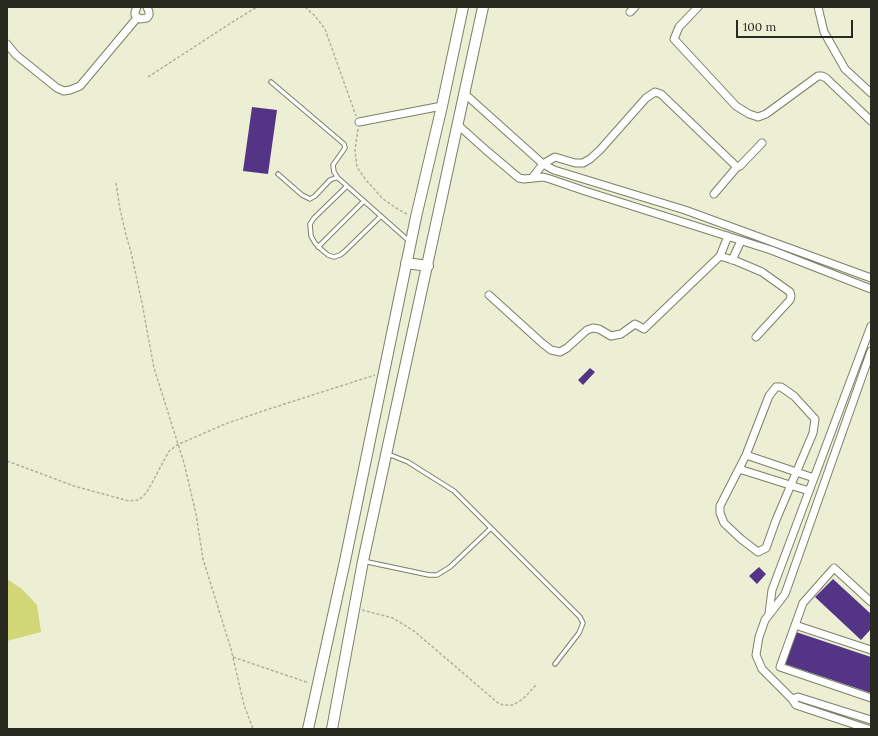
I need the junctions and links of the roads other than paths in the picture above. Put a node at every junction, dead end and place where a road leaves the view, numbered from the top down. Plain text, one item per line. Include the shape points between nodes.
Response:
1 (147, 7) edge
2 (463, 7) edge
3 (484, 7) edge
4 (698, 7) edge
5 (818, 7) edge
6 (135, 8) edge
7 (137, 18) junction
8 (7, 44) edge
9 (271, 82) dead end
10 (871, 93) edge
11 (465, 94) junction
12 (442, 106) junction
13 (871, 121) edge
14 (359, 122) dead end
15 (458, 125) junction
16 (762, 143) dead end
17 (543, 164) junction
18 (737, 167) junction
19 (278, 174) dead end
20 (338, 178) junction
21 (532, 178) junction
22 (347, 186) junction
23 (714, 194) dead end
24 (364, 201) junction
25 (381, 216) junction
26 (728, 236) junction
27 (758, 236) junction
28 (741, 240) junction
29 (410, 242) junction
30 (755, 245) junction
31 (318, 247) junction
32 (720, 256) junction
33 (732, 260) junction
34 (406, 263) junction
35 (428, 266) junction
36 (871, 278) edge
37 (871, 289) edge
38 (489, 295) dead end
39 (871, 326) edge
40 (756, 337) dead end
41 (871, 351) edge
42 (387, 453) junction
43 (746, 455) junction
44 (739, 469) junction
45 (797, 472) junction
46 (814, 478) junction
47 (792, 486) junction
48 (809, 492) junction
49 (491, 528) junction
50 (363, 561) junction
51 (871, 602) edge
52 (769, 615) junction
53 (795, 625) junction
54 (871, 650) edge
55 (555, 664) dead end
56 (871, 698) edge
57 (792, 699) junction
58 (871, 720) edge
59 (308, 729) edge
60 (332, 729) edge
61 (868, 729) edge

1 - 7 street via 149,12 146,18
2 - 12 street
3 - 11 street
4 - 13 street via 679,27 674,39 736,106 758,117 766,114 818,76 822,76
5 - 10 street via 824,32 845,69
6 - 7 street
7 - 8 street via 80,86 70,90 57,88 16,55
9 - 20 lane via 344,144 345,148 332,168
11 - 15 street
11 - 17 street
12 - 14 street
12 - 29 street
15 - 21 street via 514,175 524,179
15 - 35 street
16 - 18 street
17 - 18 street via 555,157 575,163 583,163 590,159 646,98 655,92 661,94
17 - 21 street
17 - 27 street via 554,170 685,210
18 - 23 street
19 - 20 lane via 310,199 330,180
20 - 22 lane
21 - 26 street via 550,178
22 - 24 lane
22 - 31 lane via 310,224 311,236
24 - 25 lane
24 - 31 lane
25 - 29 lane
25 - 31 lane via 340,255 328,255
26 - 28 street
26 - 32 street
27 - 30 street
27 - 36 street
28 - 30 street
28 - 33 street
29 - 34 street
30 - 37 street
32 - 33 street
32 - 38 street via 644,328 635,324 621,334 611,336 593,328 560,352 551,350 542,343
33 - 40 street via 762,272 790,292 790,300
34 - 35 street
34 - 59 street
35 - 42 street
39 - 46 street
41 - 52 street via 785,594
42 - 49 lane via 408,462 454,491
42 - 50 street
43 - 44 street
43 - 45 street
43 - 45 street via 769,396 776,387 781,387 794,396 815,419 813,433
44 - 47 street
44 - 47 street via 720,506 720,514 724,523 758,552 766,548
45 - 46 street
45 - 47 street
46 - 48 street
47 - 48 street
48 - 52 street via 772,590
49 - 50 lane via 450,567 437,575
49 - 55 lane via 580,617 583,623 579,633
50 - 60 street
51 - 53 street via 834,568 803,603
52 - 57 street via 759,637 756,655 762,669
53 - 54 street
53 - 56 street via 780,667
57 - 58 street via 798,697
57 - 61 street via 796,705

